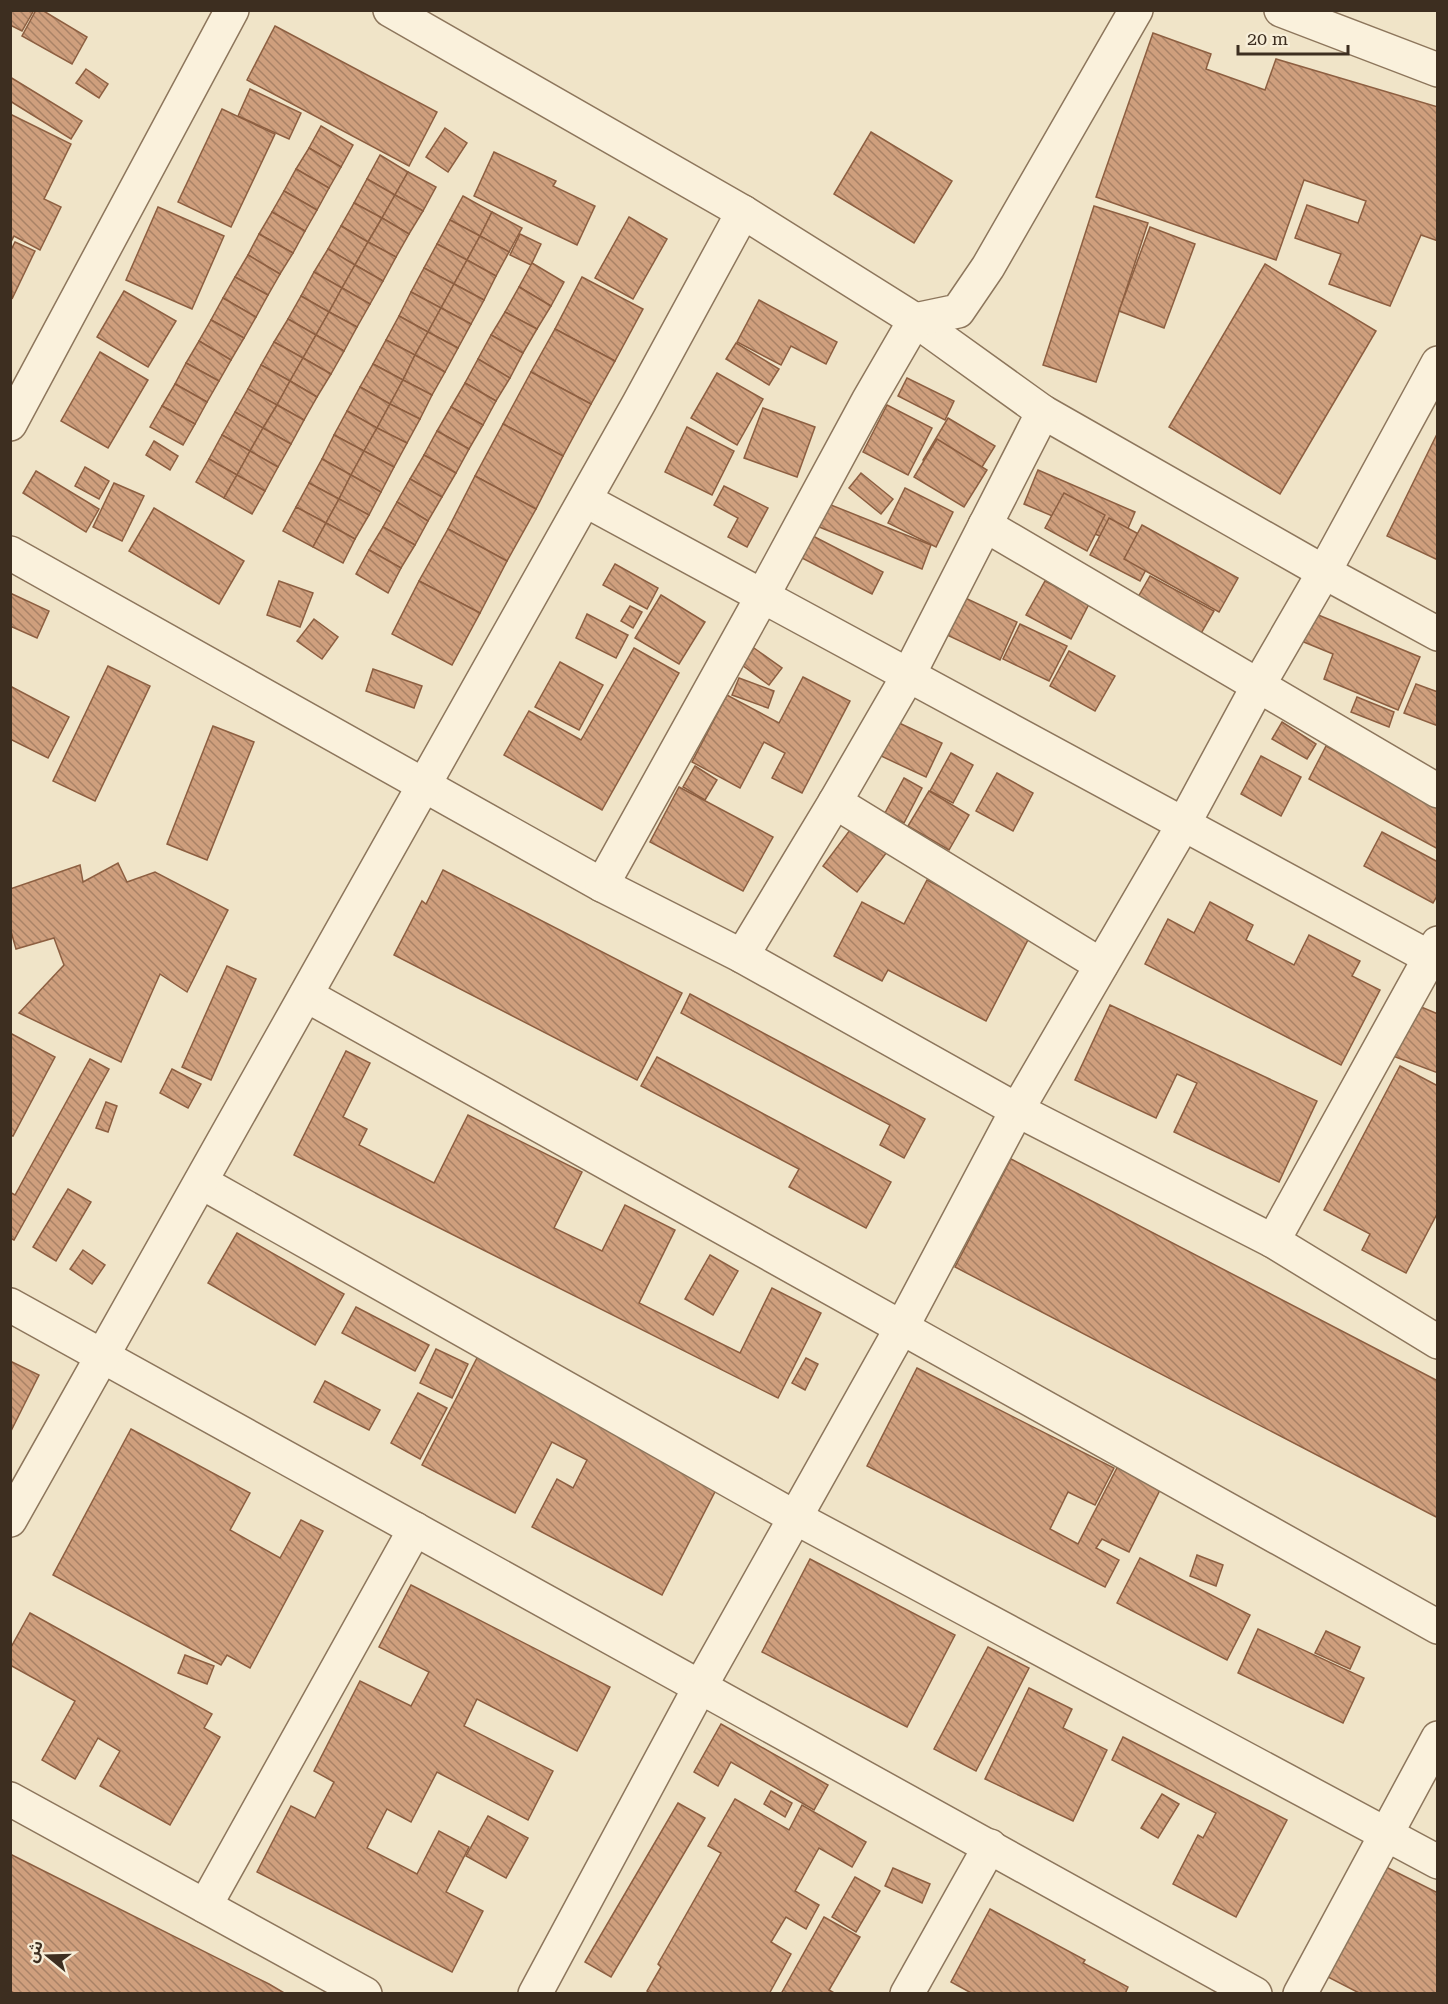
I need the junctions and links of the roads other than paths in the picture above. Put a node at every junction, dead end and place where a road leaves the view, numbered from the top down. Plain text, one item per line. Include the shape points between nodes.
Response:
1 (232, 10) edge
2 (390, 10) edge
3 (1136, 10) edge
4 (1281, 10) edge
5 (1437, 70) edge
6 (743, 212) junction
7 (915, 320) junction
8 (1437, 363) edge
9 (1043, 411) junction
10 (10, 424) edge
11 (585, 500) junction
12 (985, 525) junction
13 (10, 553) edge
14 (1324, 572) junction
15 (762, 597) junction
16 (1437, 634) edge
17 (908, 676) junction
18 (1258, 686) junction
19 (424, 785) junction
20 (1437, 791) edge
21 (835, 802) junction
22 (1183, 825) junction
23 (602, 885) junction
24 (1435, 954) edge
25 (742, 956) junction
26 (1101, 965) junction
27 (306, 995) junction
28 (1017, 1110) junction
29 (201, 1182) junction
30 (1273, 1241) junction
31 (10, 1305) edge
32 (902, 1327) junction
33 (1437, 1342) edge
34 (103, 1356) junction
35 (796, 1518) junction
36 (10, 1520) edge
37 (415, 1529) junction
38 (1437, 1627) edge
39 (700, 1687) junction
40 (1437, 1738) edge
41 (10, 1799) edge
42 (1385, 1832) junction
43 (990, 1846) junction
44 (1437, 1862) edge
45 (205, 1906) junction
46 (365, 1994) edge
47 (535, 1994) edge
48 (907, 1994) edge
49 (1255, 1994) edge
50 (1300, 1994) edge

1 - 10 street
2 - 6 street
3 - 7 street via 988,267 958,311
4 - 5 street
6 - 7 street
6 - 11 street
7 - 9 street
7 - 15 street
8 - 14 street
9 - 12 street
9 - 14 street
11 - 15 street
11 - 19 street
12 - 17 street
12 - 18 street
13 - 19 street
14 - 16 street
14 - 18 street
15 - 17 street
15 - 23 street
17 - 21 street
17 - 22 street
18 - 20 street
18 - 22 street
19 - 23 street
19 - 27 street
21 - 25 street
21 - 26 street
22 - 24 street
22 - 26 street
23 - 25 street
24 - 30 street
25 - 28 street
26 - 28 street
27 - 29 street
27 - 32 street
28 - 30 street
28 - 32 street
29 - 34 street
29 - 35 street
30 - 33 street
31 - 34 street
32 - 35 street
32 - 38 street
34 - 36 street
34 - 37 street
35 - 39 street
35 - 42 street
37 - 39 street
37 - 45 street
39 - 43 street
39 - 47 street
40 - 42 street
41 - 45 street
42 - 44 street
42 - 50 street
43 - 48 street
43 - 49 street
45 - 46 street

